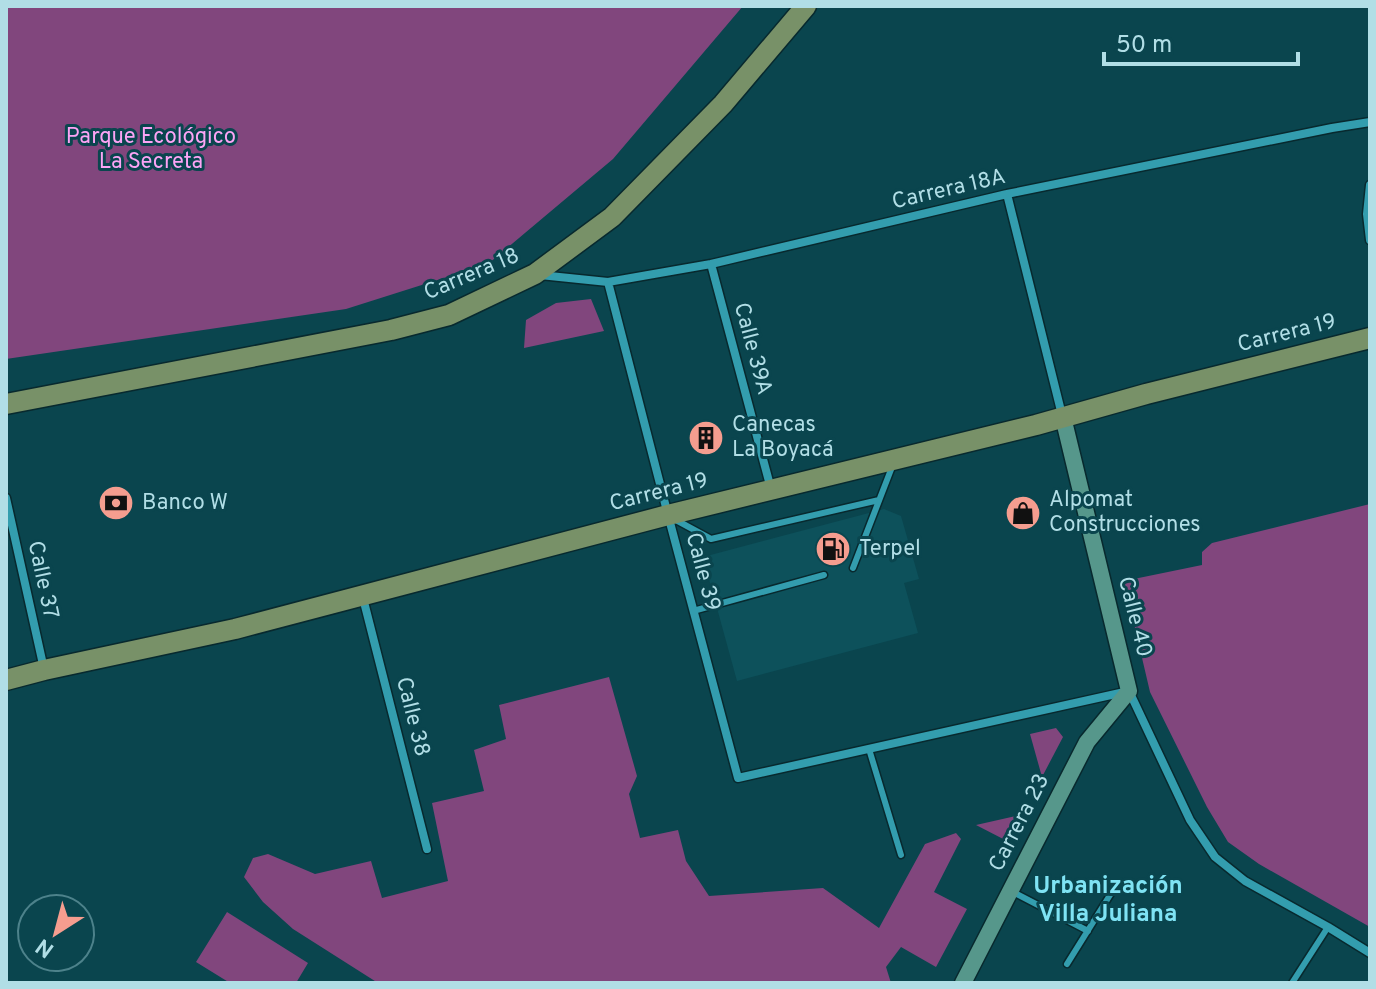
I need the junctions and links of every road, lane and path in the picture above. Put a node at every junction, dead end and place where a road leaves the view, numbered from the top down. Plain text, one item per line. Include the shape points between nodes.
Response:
1 (806, 6) edge
2 (1370, 122) edge
3 (1370, 185) edge
4 (1007, 194) junction
5 (1370, 240) edge
6 (711, 264) junction
7 (535, 274) junction
8 (608, 282) junction
9 (1370, 338) edge
10 (6, 404) edge
11 (1063, 417) junction
12 (894, 459) junction
13 (771, 490) junction
14 (6, 498) edge
15 (879, 500) junction
16 (668, 515) junction
17 (853, 568) dead end
18 (824, 575) dead end
19 (362, 594) junction
20 (693, 611) junction
21 (44, 670) junction
22 (6, 680) edge
23 (1129, 691) junction
24 (869, 749) junction
25 (427, 849) dead end
26 (901, 855) dead end
27 (1115, 887) dead end
28 (1010, 890) junction
29 (1328, 927) junction
30 (1088, 931) junction
31 (1370, 953) edge
32 (1067, 964) dead end
33 (963, 983) edge
34 (1292, 983) edge

1 - 7 main road, Carrera 18 via 723,104 612,217
2 - 4 street, Carrera 18A
3 - 5 street
4 - 6 street, Carrera 18A
4 - 11 street, Calle 40
6 - 8 street, Carrera 18A
6 - 13 street, Calle 39A
7 - 8 street, Carrera 18A
7 - 10 main road, Carrera 18 via 449,315 391,330
8 - 16 street, Calle 39
9 - 11 main road, Carrera 19
11 - 12 main road, Carrera 19
11 - 23 street, Calle 40
12 - 13 main road, Carrera 19
12 - 15 lane
13 - 16 main road, Carrera 19
14 - 21 street, Calle 37
15 - 16 lane via 711,539
15 - 17 lane
16 - 19 main road, Carrera 19
16 - 20 street, Calle 39
18 - 20 lane
19 - 21 main road, Carrera 19 via 235,629
19 - 25 street, Calle 38
20 - 24 street, Calle 39 via 738,778
21 - 22 main road, Carrera 19
23 - 24 street
23 - 28 street, Carrera 23 via 1087,742
23 - 29 street, Calle 40 via 1190,820 1215,857 1245,881
24 - 26 lane
27 - 30 lane
28 - 30 lane
28 - 33 street, Carrera 23
29 - 31 street, Calle 40
29 - 34 lane
30 - 32 lane

